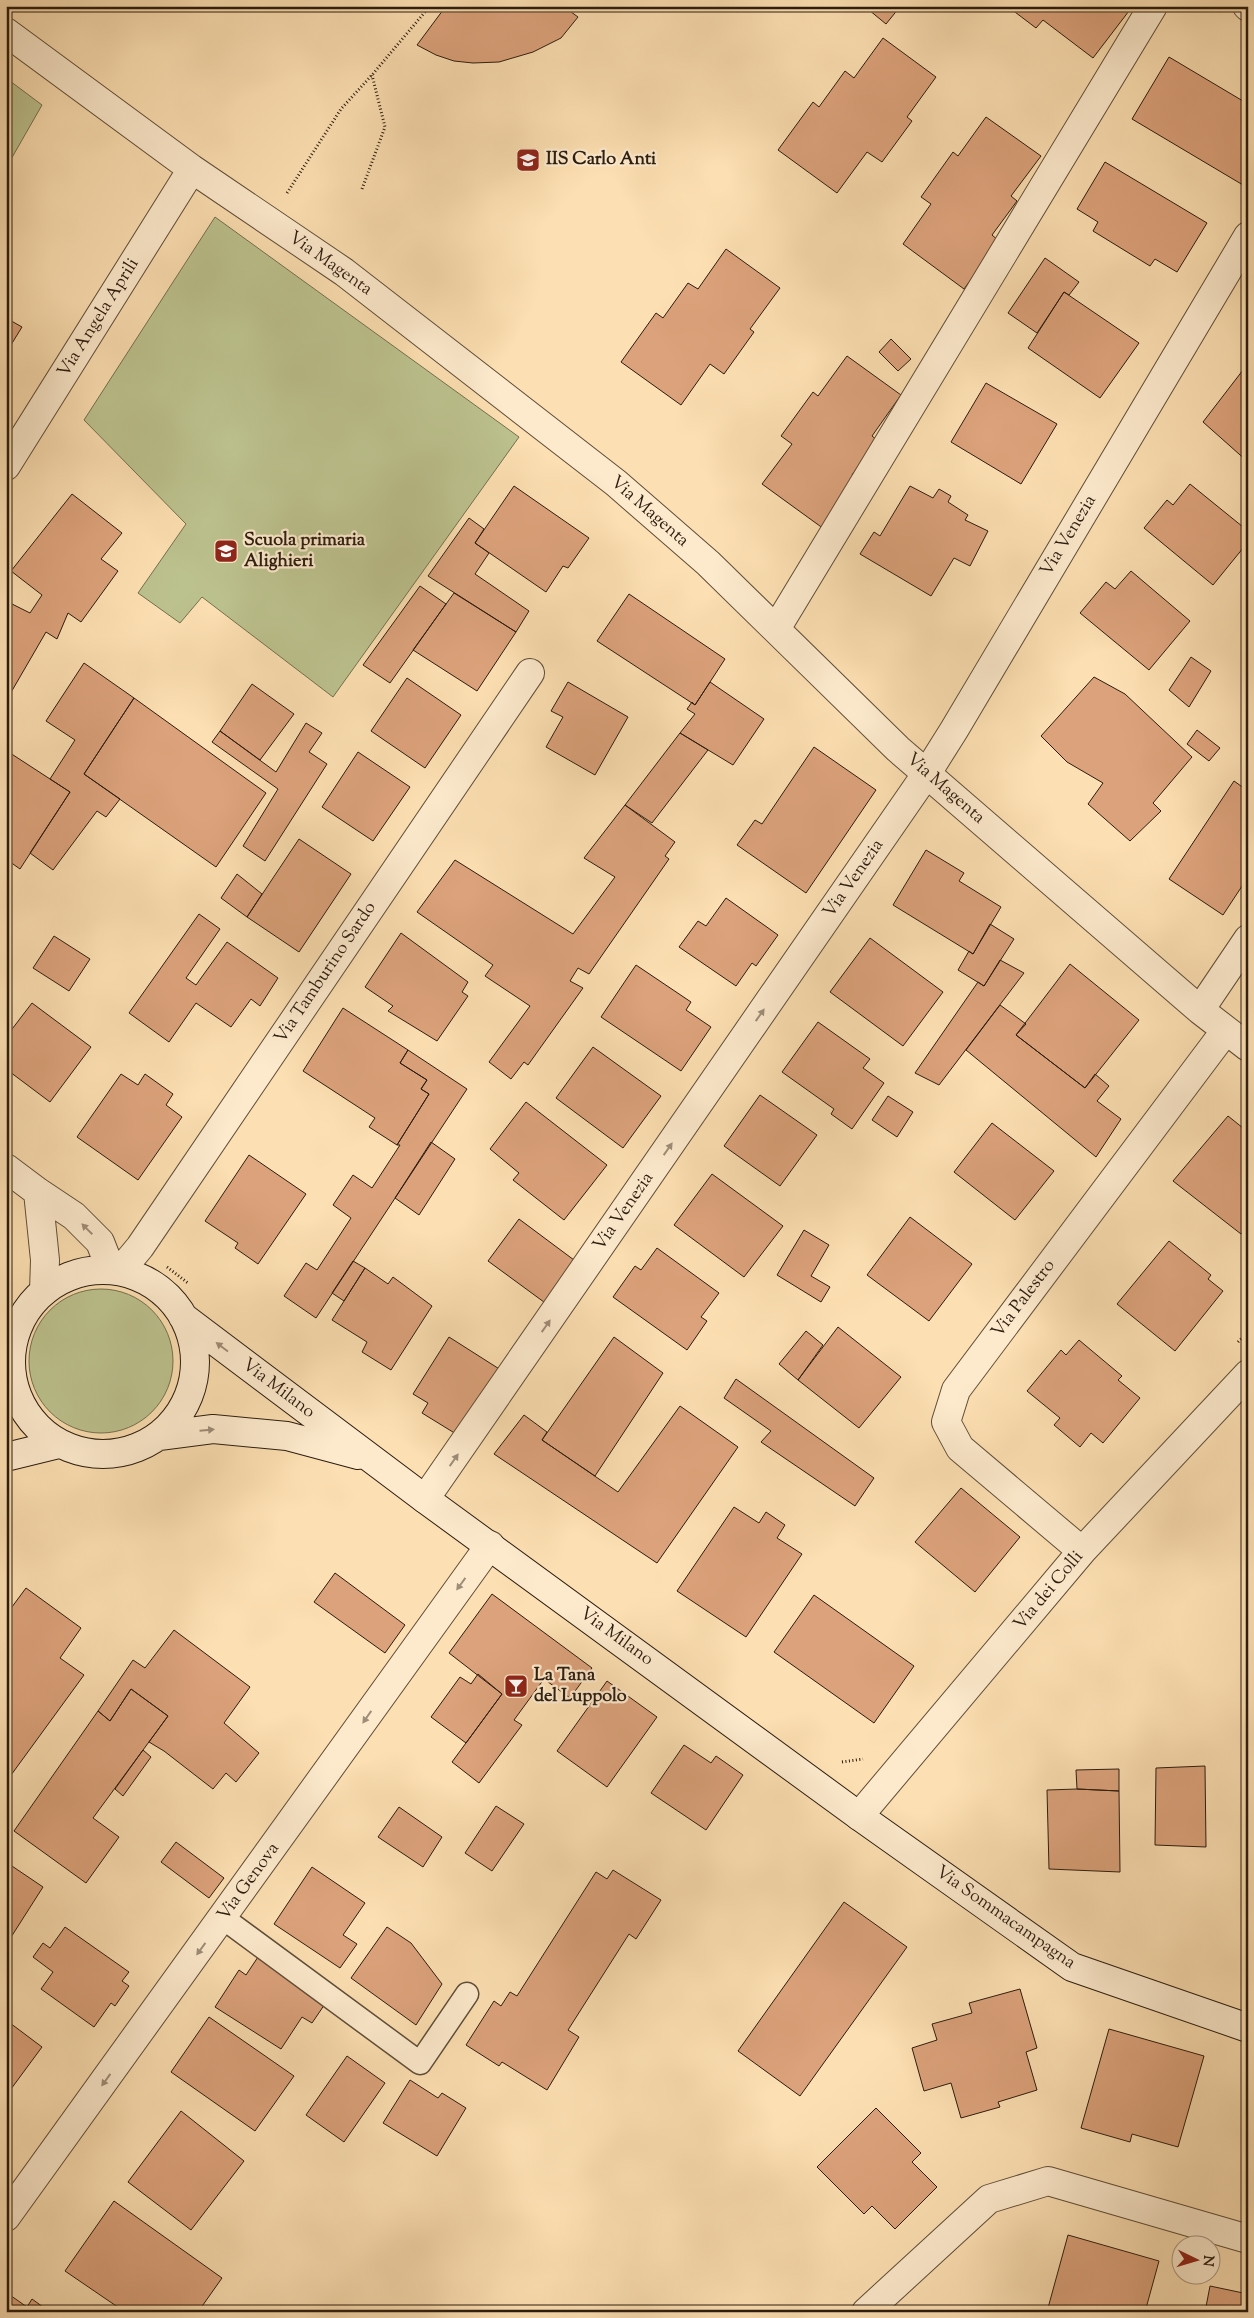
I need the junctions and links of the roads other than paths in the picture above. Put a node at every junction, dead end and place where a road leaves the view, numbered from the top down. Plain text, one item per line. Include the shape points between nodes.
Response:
1 (1153, 6) edge
2 (6, 32) edge
3 (192, 169) junction
4 (1248, 236) edge
5 (6, 466) edge
6 (776, 629) junction
7 (530, 672) dead end
8 (927, 773) junction
9 (1248, 939) edge
10 (1200, 1010) junction
11 (1226, 1030) junction
12 (1248, 1047) edge
13 (6, 1168) edge
14 (38, 1192) junction
15 (116, 1270) junction
16 (44, 1291) junction
17 (183, 1316) junction
18 (9, 1346) edge
19 (1248, 1374) edge
20 (159, 1436) junction
21 (60, 1444) junction
22 (6, 1457) edge
23 (374, 1459) junction
24 (425, 1499) junction
25 (490, 1545) junction
26 (1082, 1551) junction
27 (858, 1816) junction
28 (223, 1918) junction
29 (467, 1994) dead end
30 (1248, 2028) edge
31 (6, 2217) edge
32 (1248, 2239) edge
33 (866, 2312) edge

1 - 6 street
2 - 3 street, Via Magenta
3 - 5 street, Via Angela Aprili
3 - 6 street, Via Magenta via 344,272 616,483 708,563
4 - 8 street, Via Venezia
6 - 8 street, Via Magenta via 898,749
7 - 15 street, Via Tamburino Sardo via 140,1247
8 - 10 street, Via Magenta
24 -> 8 street, Via Venezia
9 - 10 street
10 - 11 street, Via Magenta
11 - 12 street, Via Magenta
11 - 26 street, Via Palestro via 956,1390 946,1422 960,1448
13 - 14 street
15 -> 14 street via 100,1242 74,1216
14 - 16 street via 45,1260
15 - 16 street via 80,1272 61,1279
15 - 17 street via 157,1287
16 - 18 street via 19,1322
17 - 20 street via 193,1341 195,1368 189,1394 177,1417
23 -> 17 street, Via Milano
18 - 21 street via 10,1372 19,1401 35,1426
19 - 26 street, Via dei Colli
20 - 21 street via 116,1454 78,1451
20 -> 23 street, Via Milano via 213,1429 286,1436
21 - 22 street
23 - 24 street, Via Milano
24 - 25 street, Via Milano
25 - 27 street, Via Milano
25 -> 28 street, Via Genova
26 - 27 street, Via dei Colli
27 - 30 street, Via Sommacampagna via 1072,1967
28 - 29 lane via 420,2063
28 -> 31 street, Via Genova
32 - 33 street via 1048,2181 989,2199

